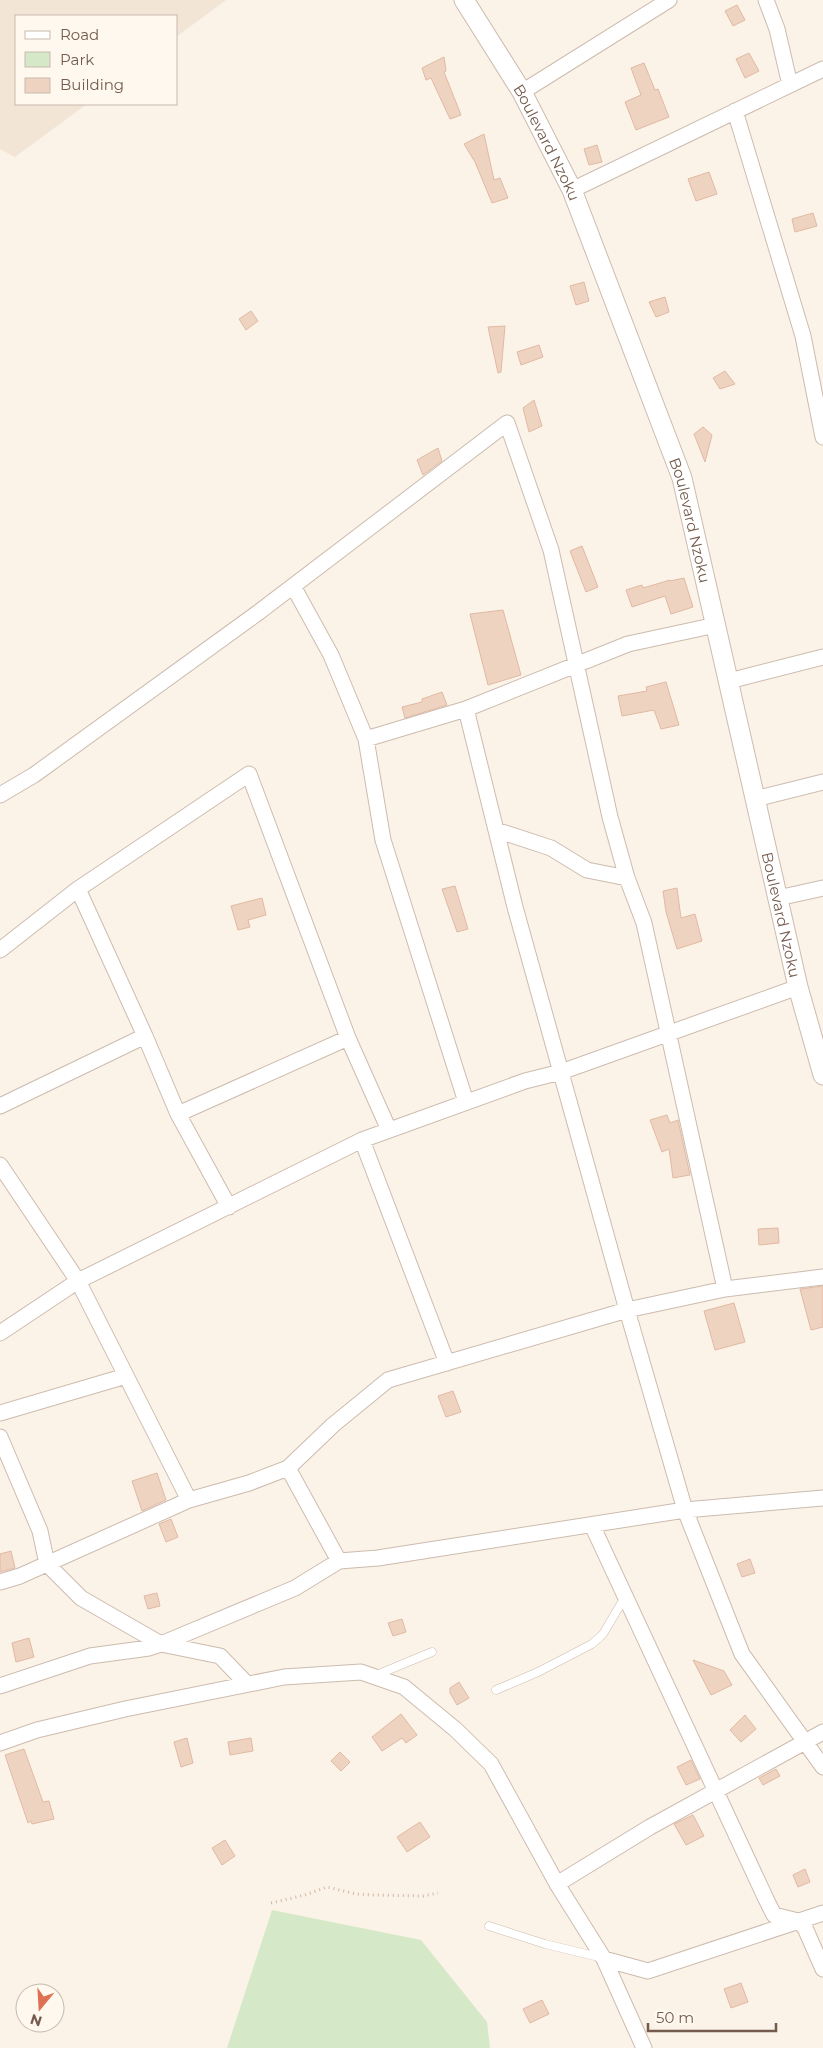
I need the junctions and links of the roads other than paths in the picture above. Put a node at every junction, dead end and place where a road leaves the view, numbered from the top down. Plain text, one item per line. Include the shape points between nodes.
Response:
1 (464, 0) edge
2 (766, 0) edge
3 (663, 2) edge
4 (823, 69) edge
5 (790, 85) junction
6 (522, 92) junction
7 (735, 111) junction
8 (572, 190) junction
9 (823, 437) edge
10 (293, 586) junction
11 (716, 625) junction
12 (823, 657) edge
13 (577, 665) junction
14 (729, 681) junction
15 (466, 709) junction
16 (366, 739) junction
17 (823, 782) edge
18 (0, 795) edge
19 (755, 798) junction
20 (496, 830) junction
21 (627, 878) junction
22 (823, 888) edge
23 (78, 889) junction
24 (778, 898) junction
25 (0, 950) edge
26 (798, 987) junction
27 (669, 1034) junction
28 (145, 1036) junction
29 (348, 1038) junction
30 (561, 1072) junction
31 (823, 1075) edge
32 (466, 1102) junction
33 (0, 1106) edge
34 (178, 1114) junction
35 (389, 1130) junction
36 (362, 1140) junction
37 (0, 1165) edge
38 (229, 1207) junction
39 (823, 1277) edge
40 (78, 1281) junction
41 (725, 1289) junction
42 (627, 1310) junction
43 (0, 1334) edge
44 (447, 1363) junction
45 (126, 1376) junction
46 (0, 1413) edge
47 (0, 1437) edge
48 (288, 1468) junction
49 (823, 1498) edge
50 (189, 1500) junction
51 (685, 1510) junction
52 (592, 1525) junction
53 (340, 1561) junction
54 (47, 1564) junction
55 (0, 1582) edge
56 (625, 1597) junction
57 (161, 1644) junction
58 (432, 1652) dead end
59 (373, 1676) junction
60 (247, 1684) junction
61 (0, 1686) edge
62 (496, 1690) dead end
63 (823, 1732) edge
64 (806, 1741) junction
65 (0, 1743) edge
66 (823, 1767) edge
67 (716, 1791) junction
68 (557, 1884) junction
69 (823, 1913) edge
70 (798, 1921) junction
71 (489, 1926) dead end
72 (604, 1959) junction
73 (823, 1969) edge
74 (644, 2048) edge

1 - 6 street, Boulevard Nzoku
2 - 5 street via 777,29
3 - 6 street
4 - 5 street
5 - 7 street
6 - 8 street, Boulevard Nzoku
7 - 8 street
7 - 9 street via 804,336
8 - 11 street, Boulevard Nzoku via 682,478
10 - 13 street via 508,423 551,550
10 - 16 street via 331,656
10 - 18 street via 42,769
11 - 13 street via 628,644
11 - 14 street, Boulevard Nzoku
12 - 14 street
13 - 15 street
13 - 21 street
14 - 19 street, Boulevard Nzoku
15 - 16 street
15 - 20 street
16 - 32 street via 383,840
17 - 19 street
19 - 24 street, Boulevard Nzoku
20 - 21 street via 551,848 587,870
20 - 30 street
21 - 27 street via 644,923
22 - 24 street
23 - 25 street
23 - 28 street
23 - 29 street via 249,774
24 - 26 street, Boulevard Nzoku
26 - 27 street
26 - 31 street, Boulevard Nzoku
27 - 30 street
27 - 41 street
28 - 33 street
28 - 34 street
29 - 34 street
29 - 35 street
30 - 32 street via 524,1081
30 - 42 street
32 - 35 street
34 - 38 street
35 - 36 street
36 - 38 street
36 - 44 street
37 - 40 street
38 - 40 street
39 - 41 street
40 - 43 street
40 - 45 street
41 - 42 street
42 - 44 street
42 - 51 street
44 - 48 street via 388,1380 333,1425
45 - 46 street
45 - 50 street
47 - 54 street via 40,1531
48 - 50 street
48 - 53 street
49 - 51 street
50 - 54 street
51 - 52 street
51 - 64 street via 742,1654
52 - 53 street
52 - 56 street
53 - 57 street via 295,1588
54 - 55 street
54 - 57 street via 81,1598
56 - 62 lane via 603,1634 592,1644
56 - 67 street
57 - 60 street via 220,1656
57 - 61 street via 90,1656
58 - 59 lane
59 - 60 street via 361,1672 293,1676
59 - 68 street via 404,1687 491,1764
60 - 65 street via 125,1708 37,1730
63 - 64 street
64 - 66 street
64 - 67 street
67 - 68 street
67 - 70 street via 774,1915
68 - 72 street
69 - 70 street
70 - 72 street via 648,1971
70 - 73 street via 805,1928
71 - 72 lane
72 - 74 street

